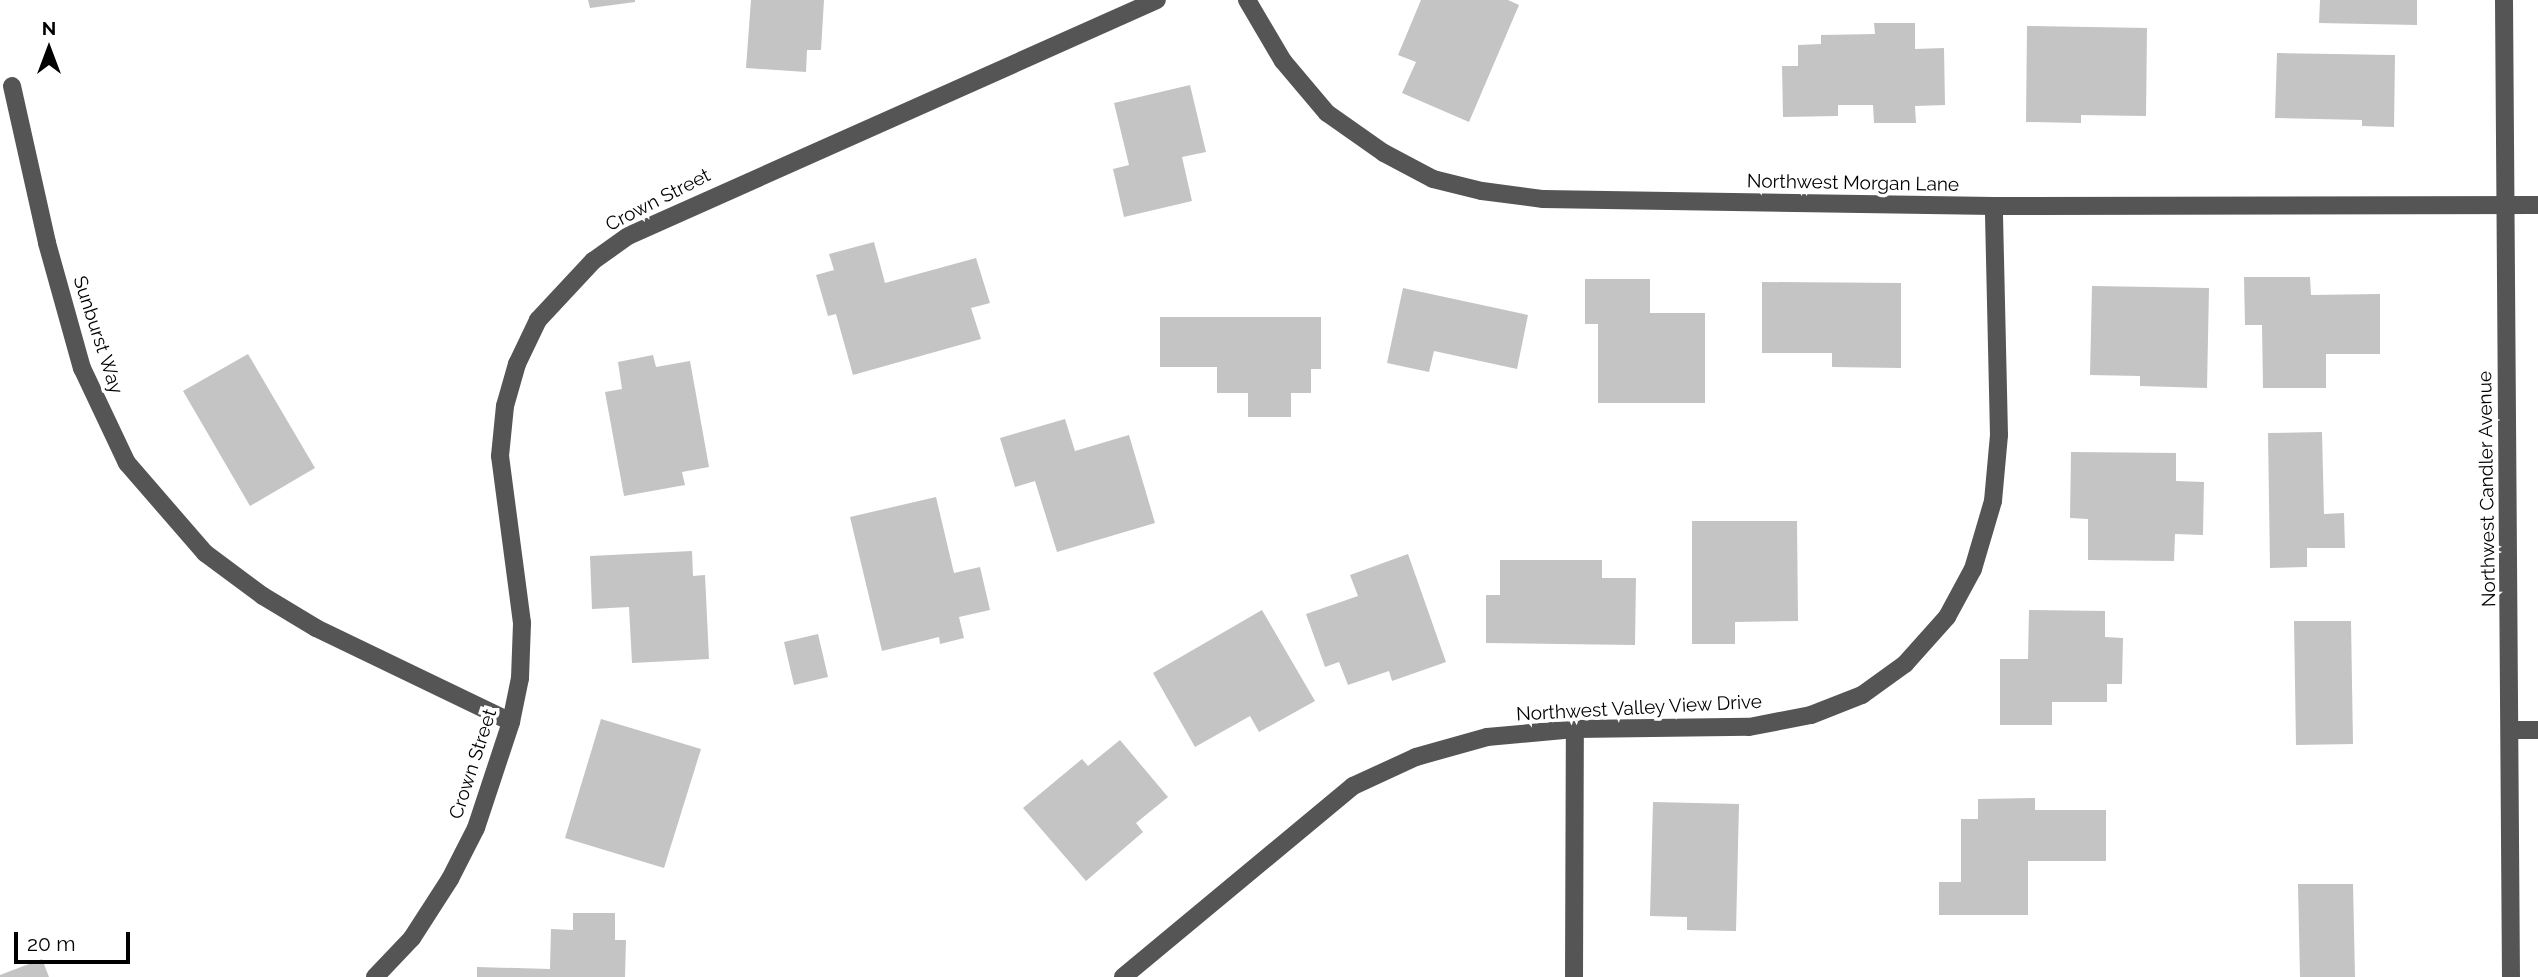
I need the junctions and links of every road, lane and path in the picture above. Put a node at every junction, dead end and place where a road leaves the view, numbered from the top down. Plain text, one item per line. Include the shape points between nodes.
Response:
1 (1157, 0) edge
2 (1247, 0) edge
3 (2504, 0) edge
4 (12, 86) dead end
5 (2538, 205) edge
6 (1994, 206) junction
7 (2505, 206) junction
8 (511, 722) junction
9 (1575, 729) junction
10 (2511, 730) junction
11 (2538, 730) edge
12 (375, 977) edge
13 (1124, 977) edge
14 (1574, 977) edge
15 (2511, 977) edge

1 - 8 street, Crown Street via 713,194 628,236 566,288 538,320 517,364 505,406 500,456 522,623 520,678
2 - 6 street, Northwest Morgan Lane via 1283,61 1327,113 1384,153 1433,179 1543,199
3 - 7 street, Northwest Candler Avenue
4 - 8 street, Sunburst Way via 47,243 82,368 127,463 205,553 263,596 316,628
5 - 7 street, Northwest Morgan Lane
6 - 7 street, Northwest Morgan Lane
6 - 9 street, Northwest Valley View Drive via 1999,435 1993,501 1973,569 1947,617 1905,664 1862,695 1811,715 1749,727
7 - 10 street, Northwest Candler Avenue
8 - 12 street, Crown Street via 476,828 450,879 412,938
9 - 13 street, Northwest Valley View Drive via 1488,737 1416,757 1353,786
9 - 14 street
10 - 11 street
10 - 15 street, Northwest Candler Avenue

